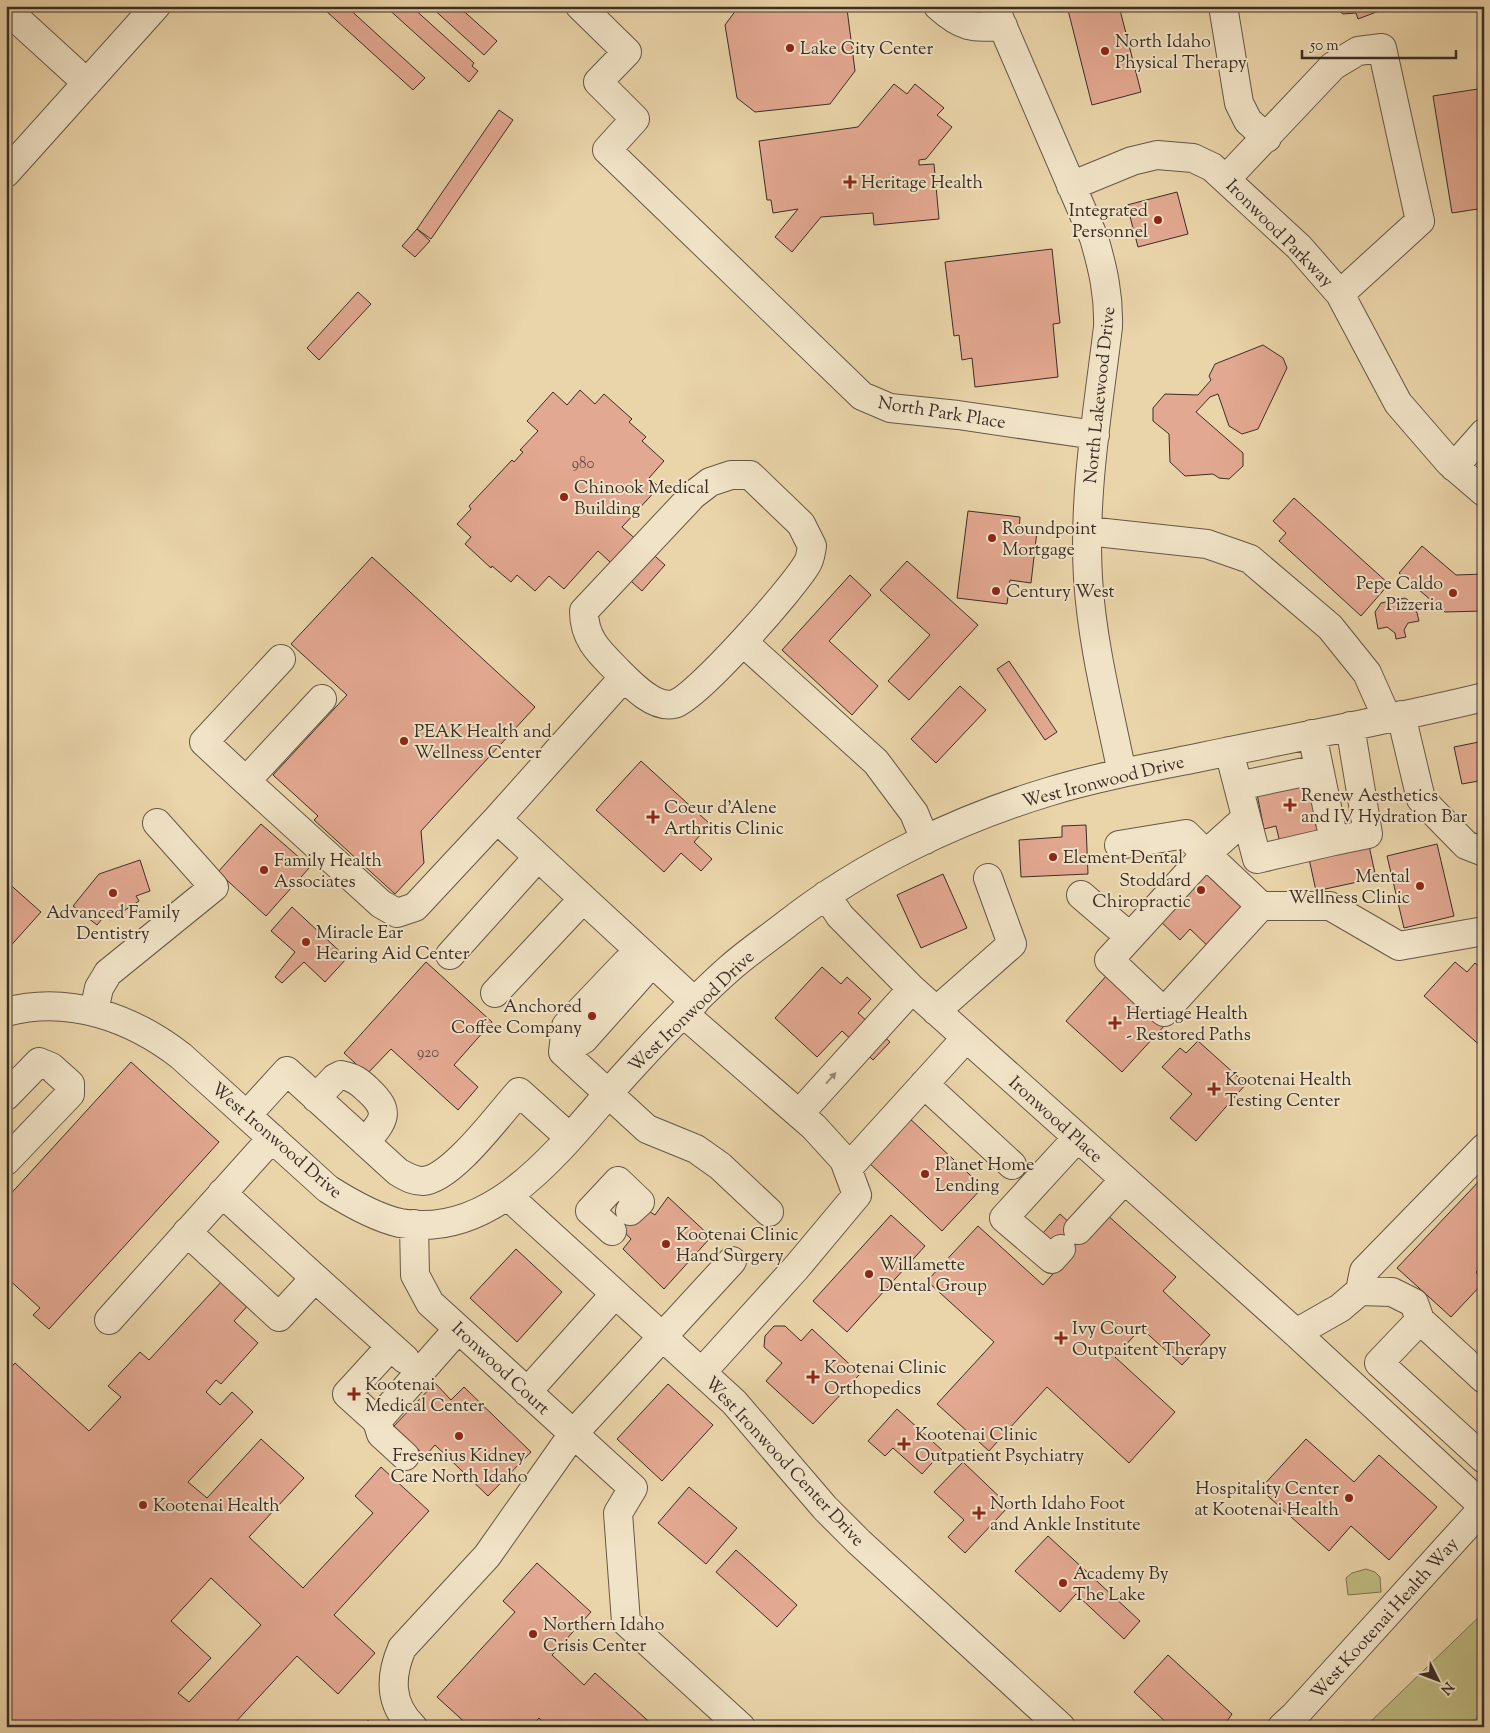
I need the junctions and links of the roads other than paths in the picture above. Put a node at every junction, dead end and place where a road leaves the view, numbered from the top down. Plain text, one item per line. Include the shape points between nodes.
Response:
1 (156, 6) edge
2 (580, 6) edge
3 (938, 6) edge
4 (1223, 6) edge
5 (6, 9) edge
6 (998, 16) edge
7 (88, 83) junction
8 (1267, 138) junction
9 (6, 173) edge
10 (1226, 180) junction
11 (1071, 186) junction
12 (1340, 294) junction
13 (1484, 433) edge
14 (1095, 434) junction
15 (1454, 467) junction
16 (1484, 492) edge
17 (1087, 531) junction
18 (743, 642) junction
19 (281, 659) dead end
20 (624, 677) junction
21 (1484, 697) edge
22 (322, 699) dead end
23 (1394, 717) junction
24 (1350, 726) junction
25 (1312, 734) junction
26 (1229, 751) junction
27 (1319, 769) junction
28 (1122, 773) junction
29 (246, 781) junction
30 (1238, 786) junction
31 (1246, 818) junction
32 (497, 819) junction
33 (157, 823) dead end
34 (925, 840) junction
35 (1334, 841) junction
36 (1119, 845) dead end
37 (1484, 852) edge
38 (1206, 854) junction
39 (538, 857) junction
40 (988, 878) dead end
41 (826, 895) junction
42 (1081, 895) dead end
43 (583, 899) junction
44 (1261, 906) junction
45 (1484, 931) edge
46 (1130, 937) junction
47 (450, 955) dead end
48 (644, 955) junction
49 (912, 989) junction
50 (495, 994) dead end
51 (689, 1008) junction
52 (94, 1011) junction
53 (936, 1011) junction
54 (6, 1012) edge
55 (966, 1038) junction
56 (924, 1084) junction
57 (607, 1093) junction
58 (6, 1096) edge
59 (316, 1098) junction
60 (799, 1114) junction
61 (247, 1115) junction
62 (569, 1137) junction
63 (272, 1138) junction
64 (1077, 1138) junction
65 (364, 1142) junction
66 (1484, 1148) edge
67 (6, 1161) edge
68 (1012, 1165) dead end
69 (848, 1168) junction
70 (1124, 1180) junction
71 (222, 1193) junction
72 (508, 1196) junction
73 (769, 1212) dead end
74 (619, 1222) dead end
75 (414, 1224) junction
76 (187, 1232) junction
77 (732, 1261) dead end
78 (582, 1263) junction
79 (315, 1278) junction
80 (1360, 1291) junction
81 (615, 1294) junction
82 (108, 1320) dead end
83 (1420, 1320) junction
84 (458, 1329) junction
85 (1296, 1333) junction
86 (663, 1337) junction
87 (390, 1347) junction
88 (1450, 1348) junction
89 (1484, 1349) edge
90 (702, 1372) junction
91 (420, 1373) junction
92 (1484, 1379) edge
93 (527, 1392) junction
94 (377, 1421) junction
95 (573, 1434) junction
96 (405, 1456) dead end
97 (1484, 1459) edge
98 (1484, 1507) edge
99 (413, 1727) edge
100 (741, 1727) edge
101 (1061, 1727) edge
102 (1282, 1727) edge

1 - 7 street
2 - 14 street, North Park Place via 627,52 598,82 635,119 607,150 862,396 879,405
3 - 6 street via 971,28
4 - 8 street via 1239,103 1248,121
5 - 7 street
6 - 11 street, North Lakewood Drive
7 - 9 street
8 - 10 street
8 - 12 street via 1342,58 1358,51 1382,48 1420,221
10 - 11 street, Ironwood Parkway via 1212,167 1193,158 1157,155 1132,161
10 - 12 street, Ironwood Parkway via 1299,247
11 - 14 street, North Lakewood Drive via 1094,238 1105,275 1108,300 1108,327
12 - 15 street, Ironwood Parkway via 1398,403
13 - 15 street
14 - 17 street, North Lakewood Drive
15 - 16 street, Ironwood Parkway
17 - 23 street via 1207,544 1250,559 1330,627 1367,673
17 - 28 street, North Lakewood Drive via 1088,579 1100,668
18 - 20 street via 703,683 674,704 656,702
18 - 20 street via 808,564 812,546 801,524 750,475 731,475 710,482 693,495 584,610 584,622 593,646
18 - 34 street via 876,762 914,813
19 - 29 street via 204,742
20 - 32 street
21 - 23 street, West Ironwood Drive
22 - 29 street
23 - 24 street, West Ironwood Drive
23 - 37 street via 1421,799 1466,845
24 - 25 street, West Ironwood Drive
24 - 35 street via 1368,834
25 - 26 street, West Ironwood Drive
25 - 27 street
26 - 28 street, West Ironwood Drive
26 - 30 street
27 - 30 street
27 - 35 street
28 - 34 street, West Ironwood Drive via 1050,791 991,811
29 - 32 street via 381,904 397,913 415,906
30 - 31 street
31 - 35 street via 1257,859
31 - 38 street
32 - 39 street
33 - 52 street via 214,887 108,973 99,988
34 - 41 street, West Ironwood Drive
36 - 38 street via 1186,834
38 - 44 street
38 - 46 street
39 - 43 street
39 - 47 street
40 - 53 street via 1012,944
41 - 49 street, Ironwood Place via 840,916
41 - 51 street, West Ironwood Drive via 730,968
42 - 46 street
43 - 48 street
43 - 50 street
44 - 45 street via 1330,906 1399,946
44 - 46 street via 1164,1012 1109,960
48 - 51 street
48 - 57 street via 641,975 584,1039 563,1052
49 - 53 street, Ironwood Place
60 -> 49 street
51 - 57 street, West Ironwood Drive
51 - 60 street
52 - 54 street, West Ironwood Drive via 58,1007
52 - 61 street, West Ironwood Drive via 139,1027 160,1040
53 - 55 street, Ironwood Place
55 - 56 street
55 - 64 street, Ironwood Place
56 - 68 street
56 - 69 street
57 - 62 street, West Ironwood Drive
57 - 73 street via 647,1129 704,1154
58 - 67 street via 39,1062 51,1067 70,1084 70,1094
59 - 61 street via 287,1071
59 - 65 street
59 - 65 street via 342,1075 351,1076 381,1102 383,1119
60 - 69 street
61 - 63 street, West Ironwood Drive
62 - 65 street via 519,1092 455,1165 441,1176 425,1181 412,1180
62 - 72 street, West Ironwood Drive via 539,1170
63 - 71 street
63 - 75 street, West Ironwood Drive via 340,1196 397,1222
64 - 70 street, Ironwood Place
64 - 70 street via 1004,1218 1052,1259
66 - 80 street via 1364,1271
69 - 90 street via 857,1195
70 - 85 street, Ironwood Place
71 - 76 street
71 - 79 street
72 - 75 street, West Ironwood Drive via 471,1215 448,1222
72 - 78 street, West Ironwood Center Drive
74 - 78 street
75 - 84 street, Ironwood Court via 415,1275 420,1289
76 - 79 street via 279,1317
76 - 82 street
77 - 86 street
78 - 81 street, West Ironwood Center Drive
79 - 87 street
80 - 83 street via 1392,1292 1414,1303
80 - 85 street via 1340,1308
81 - 86 street, West Ironwood Center Drive
81 - 93 street
83 - 88 street
83 - 97 street via 1379,1363
84 - 91 street
84 - 93 street, Ironwood Court
85 - 98 street, West Kootenai Health Way
86 - 90 street, West Ironwood Center Drive
86 - 95 street
87 - 91 street
87 - 94 street via 347,1394
88 - 89 street
88 - 92 street
90 - 101 street, West Ironwood Center Drive via 755,1424 825,1508 859,1542
91 - 94 street
93 - 95 street, Ironwood Court
94 - 96 street via 381,1434
95 - 99 street via 487,1556 402,1648 394,1666 392,1690 396,1705
95 - 100 street, Ironwood Court via 633,1488 618,1513 626,1622
98 - 102 street, West Kootenai Health Way via 1396,1607

